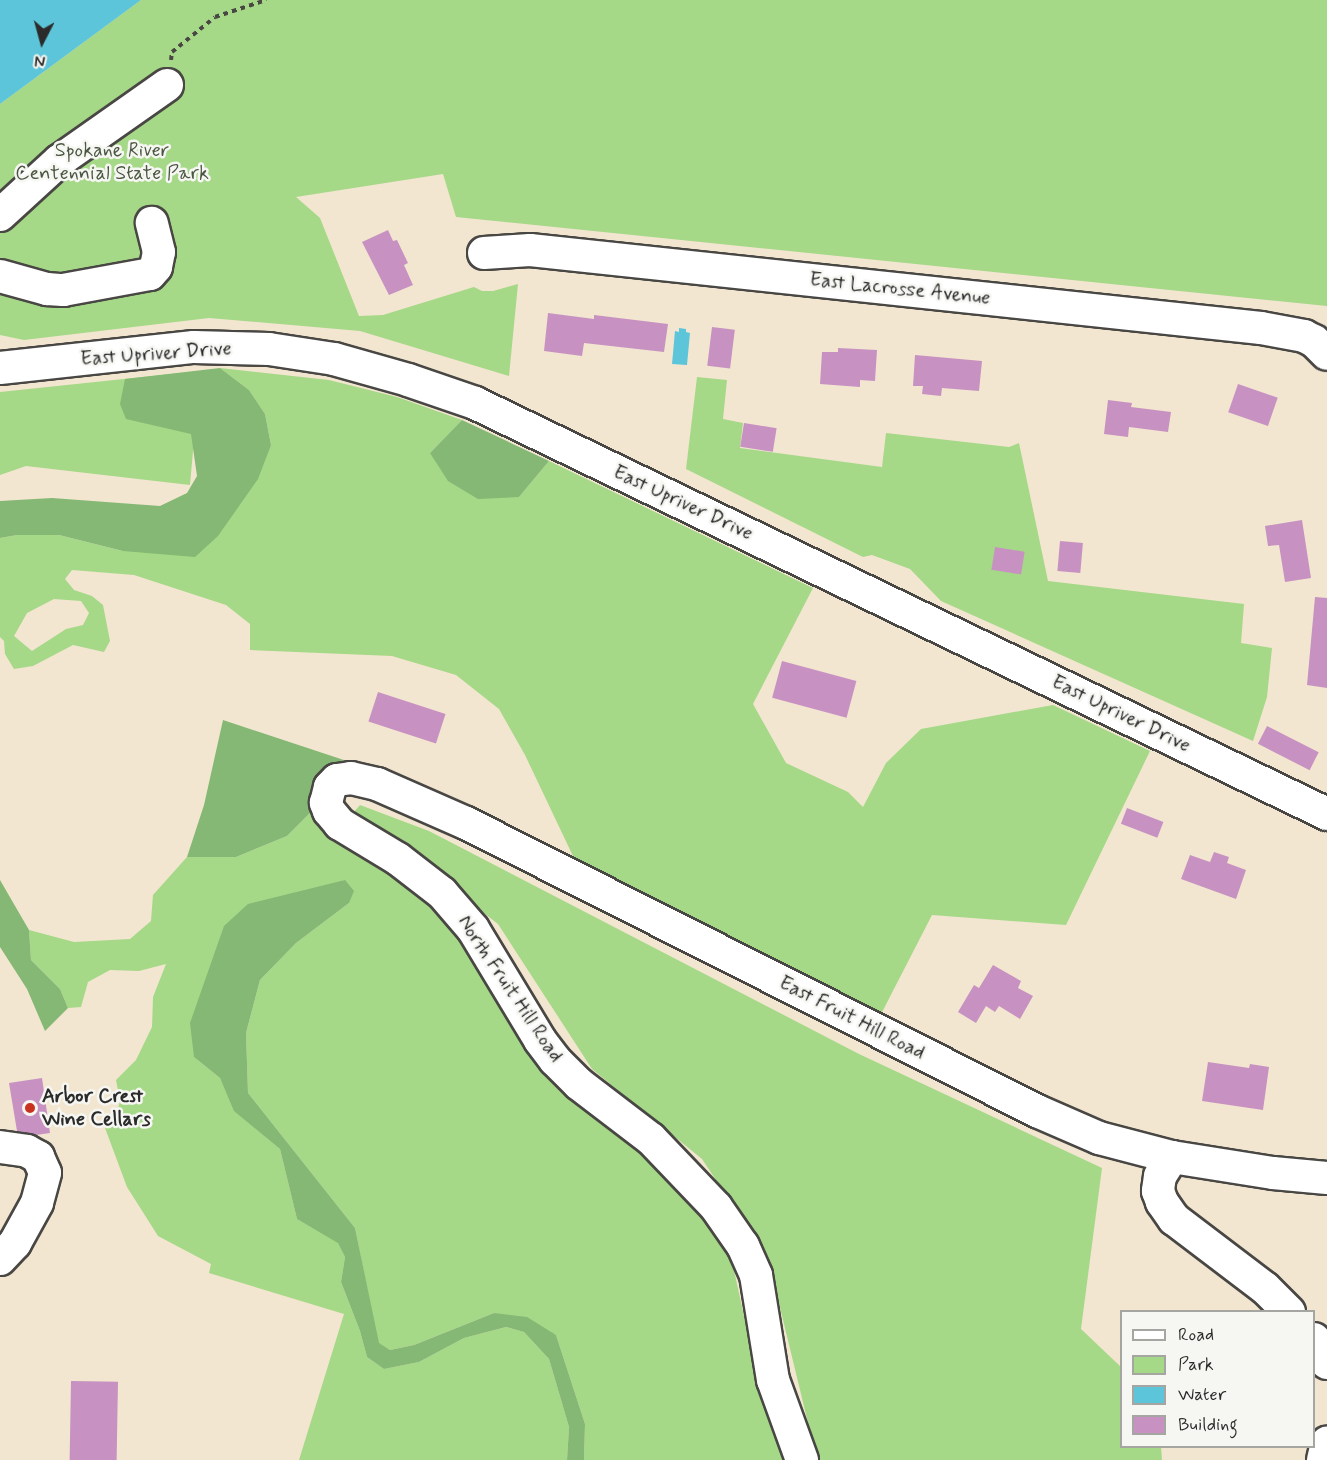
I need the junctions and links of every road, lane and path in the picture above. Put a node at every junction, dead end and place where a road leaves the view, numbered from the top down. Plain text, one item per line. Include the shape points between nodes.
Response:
1 (266, 0) edge
2 (167, 85) joint
3 (0, 215) edge
4 (152, 223) dead end
5 (484, 253) dead end
6 (0, 276) edge
7 (1320, 347) edge
8 (0, 368) edge
9 (398, 793) joint
10 (1327, 814) edge
11 (0, 1147) edge
12 (1172, 1157) junction
13 (1327, 1178) edge
14 (0, 1259) edge
15 (1288, 1310) edge
16 (1315, 1341) edge
17 (1327, 1363) edge
18 (1327, 1442) edge
19 (802, 1460) edge
20 (1323, 1460) edge

1 - 2 path via 215,17 172,52
2 - 3 street via 59,161
4 - 6 street via 159,252 150,274 63,290
5 - 7 street, East Lacrosse Avenue via 530,250 1262,328 1292,332
8 - 10 street, East Upriver Drive via 194,347 259,349 334,359 408,380 485,408
9 - 12 street, East Fruit Hill Road via 466,823 1036,1111 1099,1138
9 - 19 street, North Fruit Hill Road via 351,778 337,780 330,787 326,803 340,824 398,859 442,893 473,929 555,1059 579,1084 651,1139 716,1207 743,1245 756,1275 773,1380
11 - 14 street via 27,1151 38,1157 45,1173 37,1203 15,1244
12 - 13 street, East Fruit Hill Road
12 - 15 street via 1160,1176 1158,1191 1174,1219
16 - 17 street
18 - 20 street

